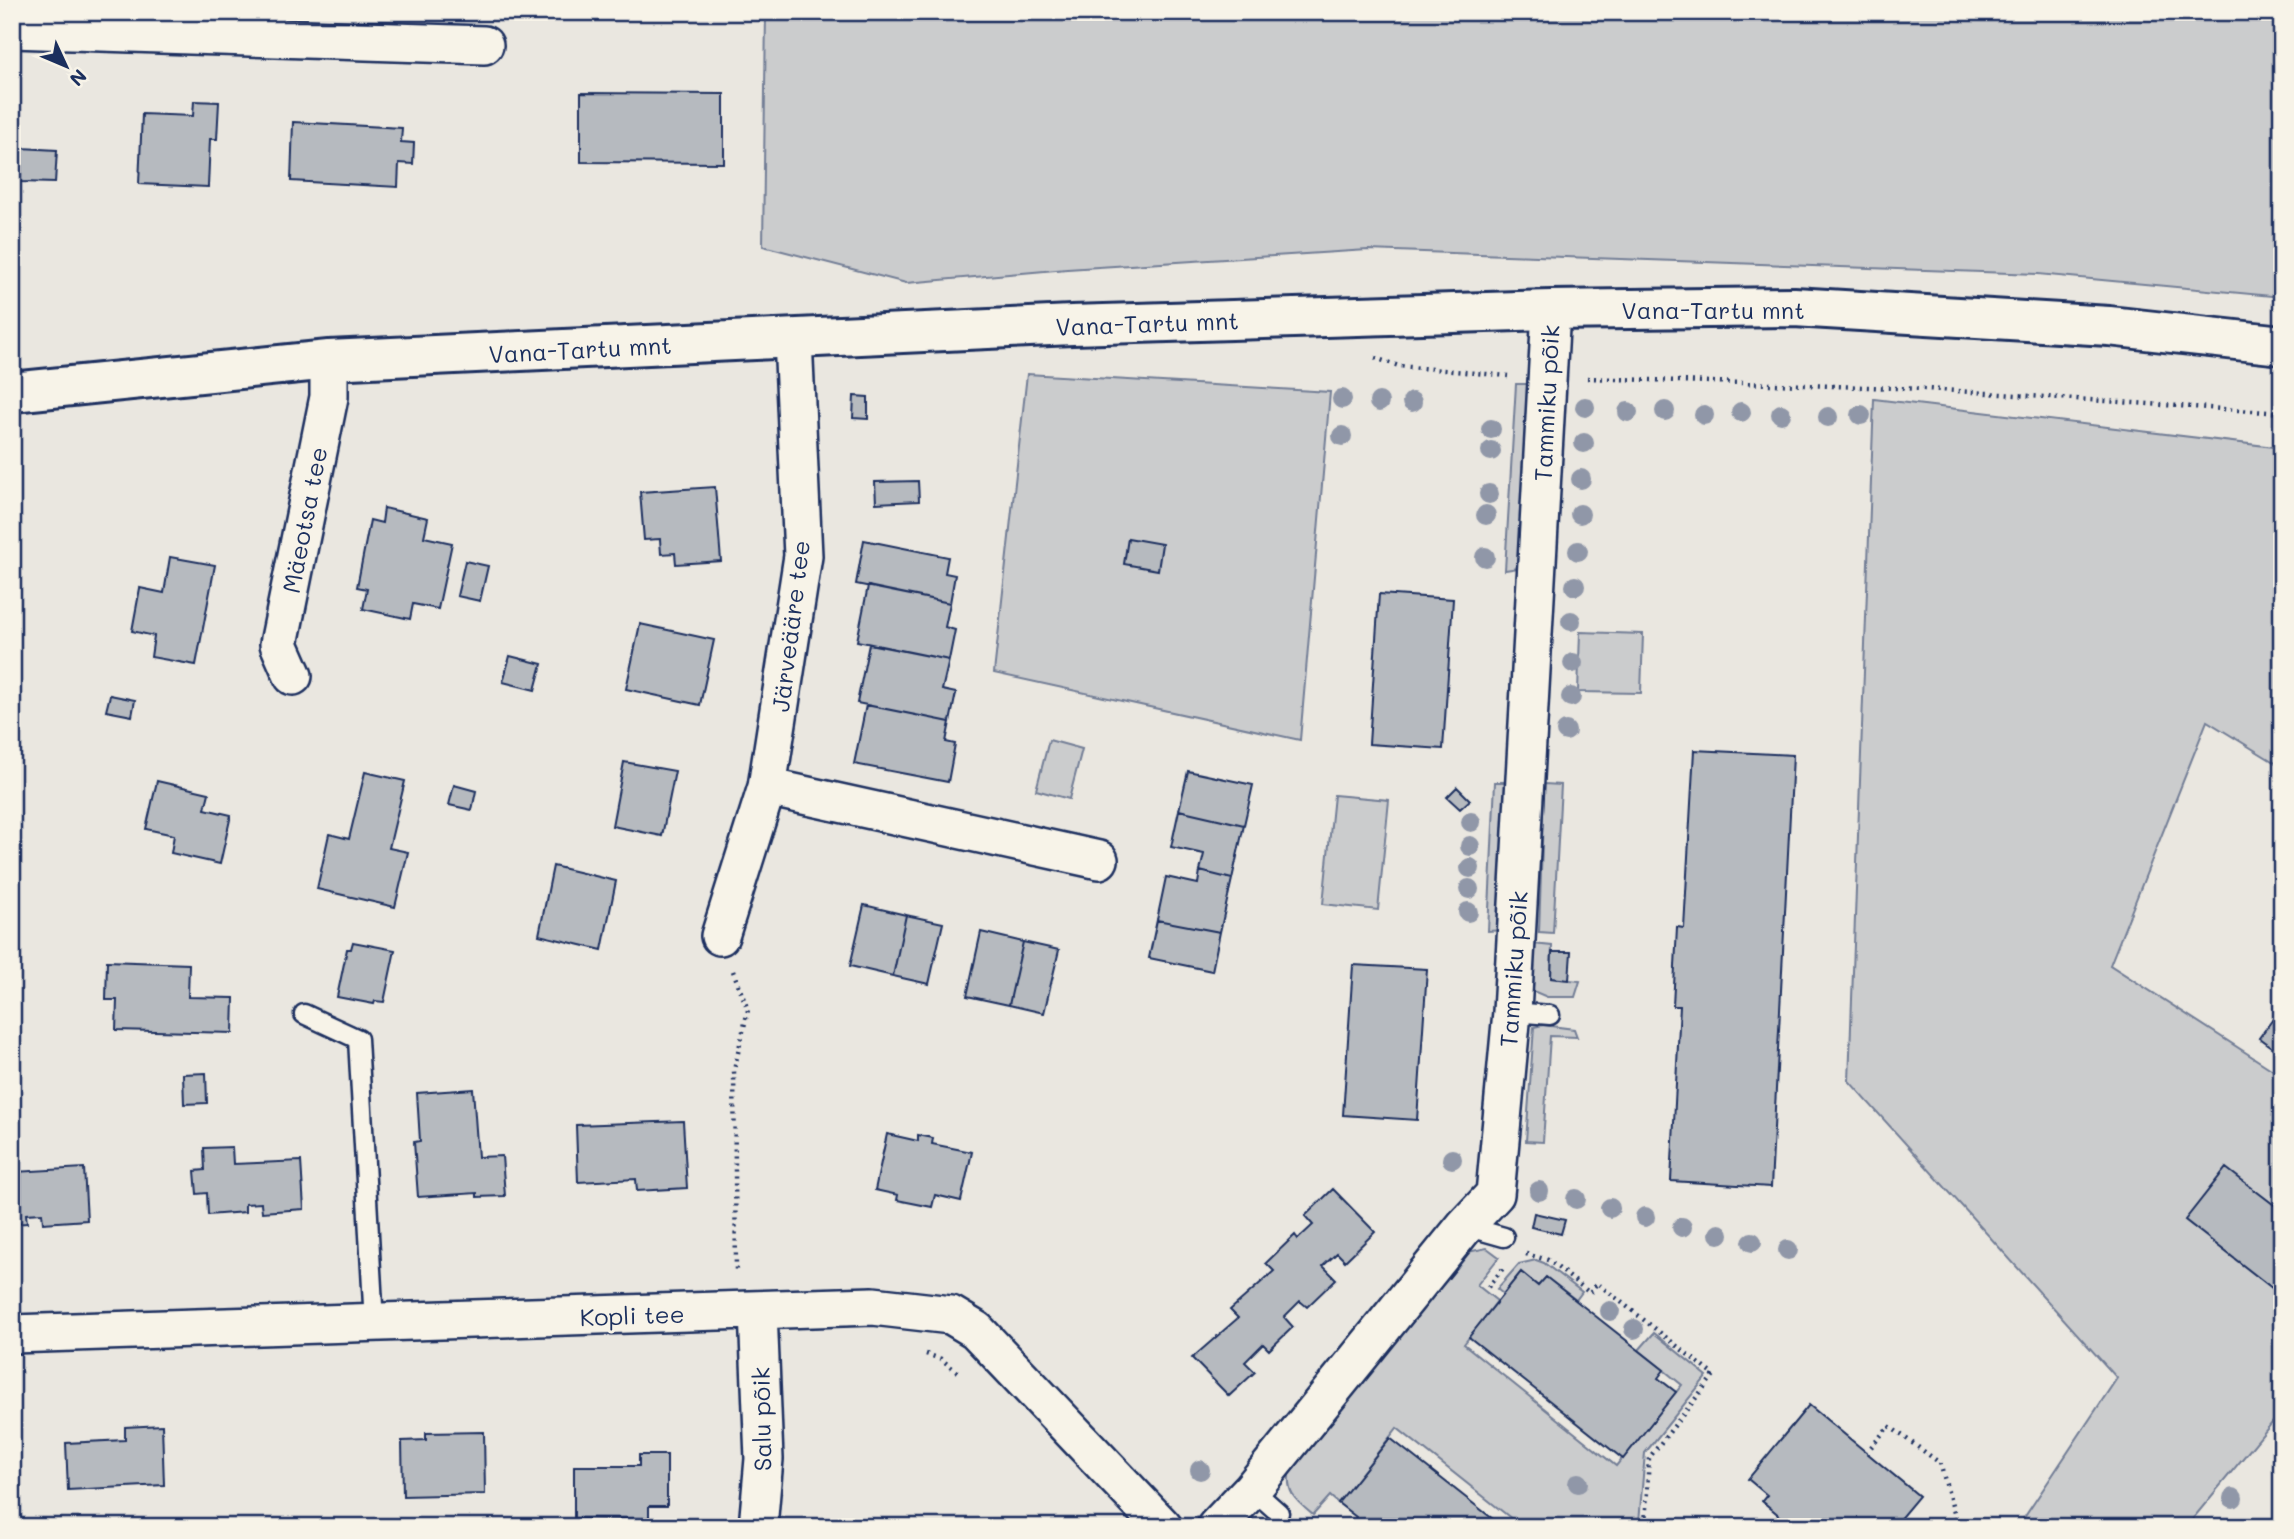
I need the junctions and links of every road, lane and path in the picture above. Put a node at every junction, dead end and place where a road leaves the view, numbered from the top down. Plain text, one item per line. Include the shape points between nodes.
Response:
1 (12, 29) edge
2 (484, 45) dead end
3 (1551, 310) junction
4 (793, 339) junction
5 (2282, 345) edge
6 (1368, 355) dead end
7 (329, 360) junction
8 (1548, 377) junction
9 (12, 392) edge
10 (2282, 413) edge
11 (293, 676) dead end
12 (767, 787) junction
13 (1099, 860) dead end
14 (720, 936) joint
15 (1512, 1012) junction
16 (304, 1014) dead end
17 (1550, 1014) dead end
18 (1465, 1226) junction
19 (1504, 1237) dead end
20 (1516, 1252) dead end
21 (758, 1311) junction
22 (374, 1323) junction
23 (12, 1334) edge
24 (917, 1351) dead end
25 (970, 1382) dead end
26 (1871, 1447) dead end
27 (1252, 1489) junction
28 (1279, 1513) dead end
29 (2282, 1520) edge
30 (1645, 1525) junction
31 (758, 1527) edge
32 (1163, 1527) edge
33 (1216, 1527) edge
34 (1638, 1527) edge
35 (1662, 1527) edge
36 (1958, 1527) edge
37 (2276, 1527) edge

1 - 2 street
3 - 4 street, Vana-Tartu mnt
3 - 5 street, Vana-Tartu mnt via 1794,307 2109,326
3 - 8 street, Tammiku põik
4 - 7 street, Vana-Tartu mnt
4 - 12 street, Järveääre tee via 803,556
6 - 8 path via 1399,366
7 - 9 street, Vana-Tartu mnt
7 - 11 street, Mäeotsa tee via 329,397 279,645
8 - 10 path via 1927,389
8 - 15 street, Tammiku põik
12 - 13 street
12 - 14 street, Järveääre tee
14 - 21 path via 748,1010 734,1070 736,1285
15 - 17 lane
15 - 18 street, Tammiku põik via 1495,1194
16 - 22 lane via 358,1039
18 - 19 lane
18 - 27 street, Tammiku põik
20 - 30 path via 1548,1259 1590,1293 1597,1283 1713,1374 1649,1458
21 - 22 street, Kopli tee
21 - 31 street, Salu põik via 764,1459
21 - 32 street, Kopli tee via 873,1306 951,1315 976,1330
22 - 23 street, Kopli tee
24 - 25 path via 941,1359
26 - 36 path via 1889,1426 1940,1463
27 - 28 lane
27 - 33 street, Tammiku põik
29 - 37 path
30 - 34 path
30 - 35 path

